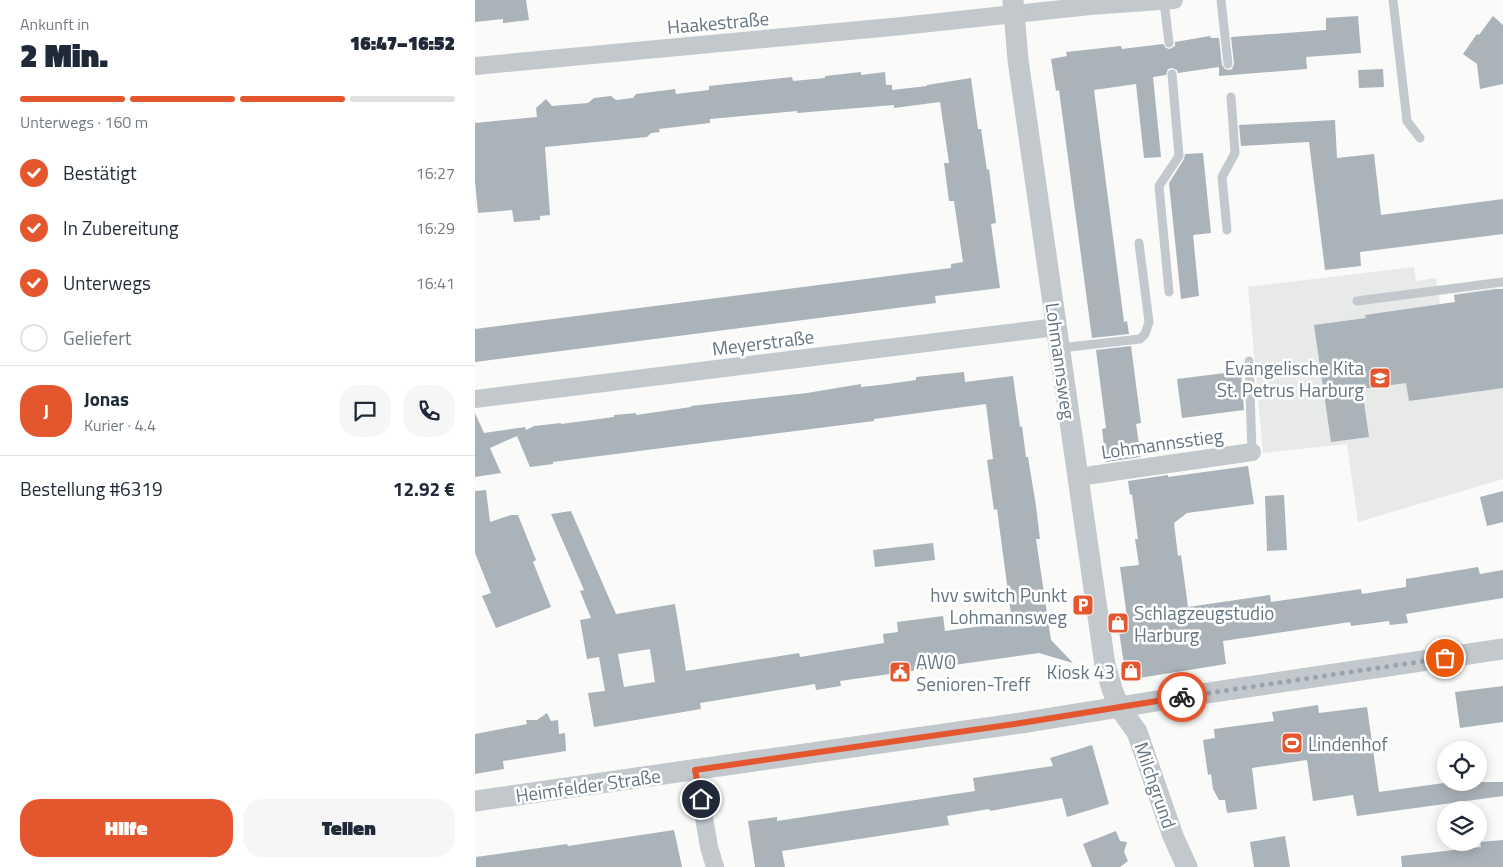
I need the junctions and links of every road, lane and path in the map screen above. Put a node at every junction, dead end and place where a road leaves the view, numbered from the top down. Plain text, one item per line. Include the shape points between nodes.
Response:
1 (1169, 0) edge
2 (1221, 0) edge
3 (1393, 0) edge
4 (1014, 7) edge
5 (1169, 43) dead end
6 (1228, 64) dead end
7 (475, 66) edge
8 (1172, 74) dead end
9 (1231, 97) dead end
10 (1420, 138) dead end
11 (1227, 230) dead end
12 (1139, 242) dead end
13 (1503, 282) edge
14 (1169, 292) dead end
15 (1357, 301) dead end
16 (1056, 327) junction
17 (1059, 348) junction
18 (1249, 362) dead end
19 (475, 399) edge
20 (1253, 452) joint
21 (1078, 477) junction
22 (1503, 649) edge
23 (1119, 707) junction
24 (695, 770) junction
25 (475, 800) edge
26 (715, 867) edge
27 (1187, 867) edge

1 - 4 street, Haakestraße
1 - 5 lane
2 - 6 lane
3 - 10 lane via 1407,121
4 - 7 street, Haakestraße via 892,27
4 - 16 street, Lohmannsweg via 1018,60
8 - 14 lane via 1179,156 1159,186
9 - 11 lane via 1235,152 1222,177
12 - 17 lane via 1149,322 1145,334 1140,339
13 - 15 lane
16 - 17 street, Lohmannsweg
16 - 19 street, Meyerstraße
17 - 21 street, Lohmannsweg
18 - 20 lane
20 - 21 street, Lohmannsstieg
21 - 23 street, Lohmannsweg via 1105,666
22 - 23 street, Heimfelder Straße
23 - 24 street, Heimfelder Straße
23 - 27 street, Milchgrund via 1137,732
24 - 25 street, Heimfelder Straße
24 - 26 street

